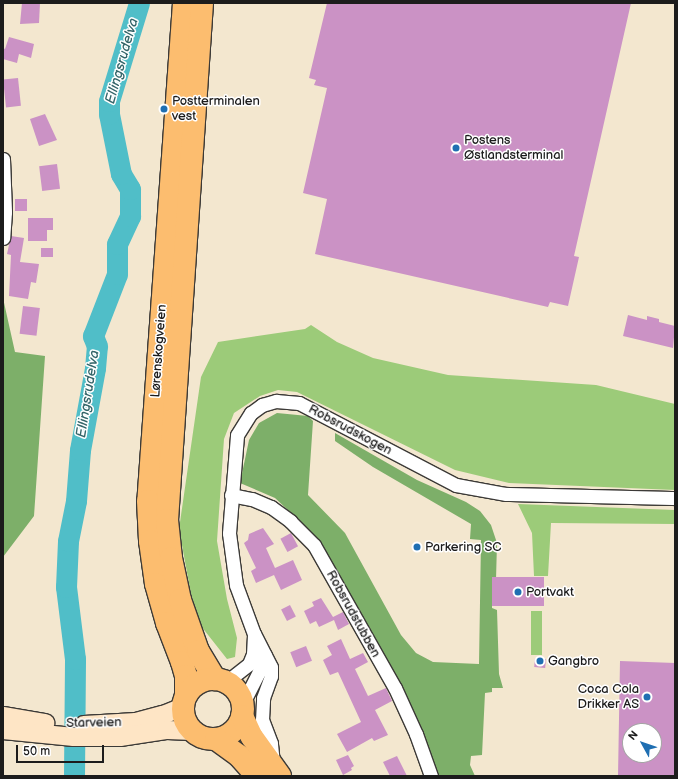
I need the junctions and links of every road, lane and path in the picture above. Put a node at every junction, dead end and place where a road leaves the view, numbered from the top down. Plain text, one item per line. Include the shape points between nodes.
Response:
1 (184, 3) edge
2 (202, 3) edge
3 (3, 158) edge
4 (3, 238) edge
5 (230, 495) junction
6 (675, 498) edge
7 (254, 634) junction
8 (265, 655) junction
9 (221, 680) junction
10 (185, 701) junction
11 (242, 709) junction
12 (8, 724) edge
13 (119, 730) junction
14 (193, 731) junction
15 (216, 739) junction
16 (270, 773) edge
17 (431, 776) edge

1 - 10 highway, Lørenskogveien via 148,501 156,584 186,676
2 - 9 highway, Lørenskogveien via 167,520 171,558 180,600 198,651
3 - 4 street
5 - 6 street, Robsrudskogen via 237,435 251,413 262,405 268,402 287,401 311,408 456,485 506,494
5 - 7 street, Robsrudskogen via 229,533 233,571
5 - 17 street, Robsrudstubben via 252,499 271,507 290,521 314,545 394,688 416,734
7 - 8 street, Robsrudskogen
7 - 9 street, Robsrudskogen via 253,654 249,664
8 - 11 street
8 - 16 street, Robsrudskogen via 271,667 271,676 263,698 262,720 271,743
9 - 10 highway via 198,682
9 - 11 highway via 237,690
10 - 13 street, Starveien via 163,716
10 - 14 highway via 185,720
11 - 15 highway via 233,732
11 - 16 highway via 252,737
12 - 13 street, Starveien via 74,737
13 - 14 street, Starveien
14 - 15 highway via 204,738
15 - 16 highway via 239,756

